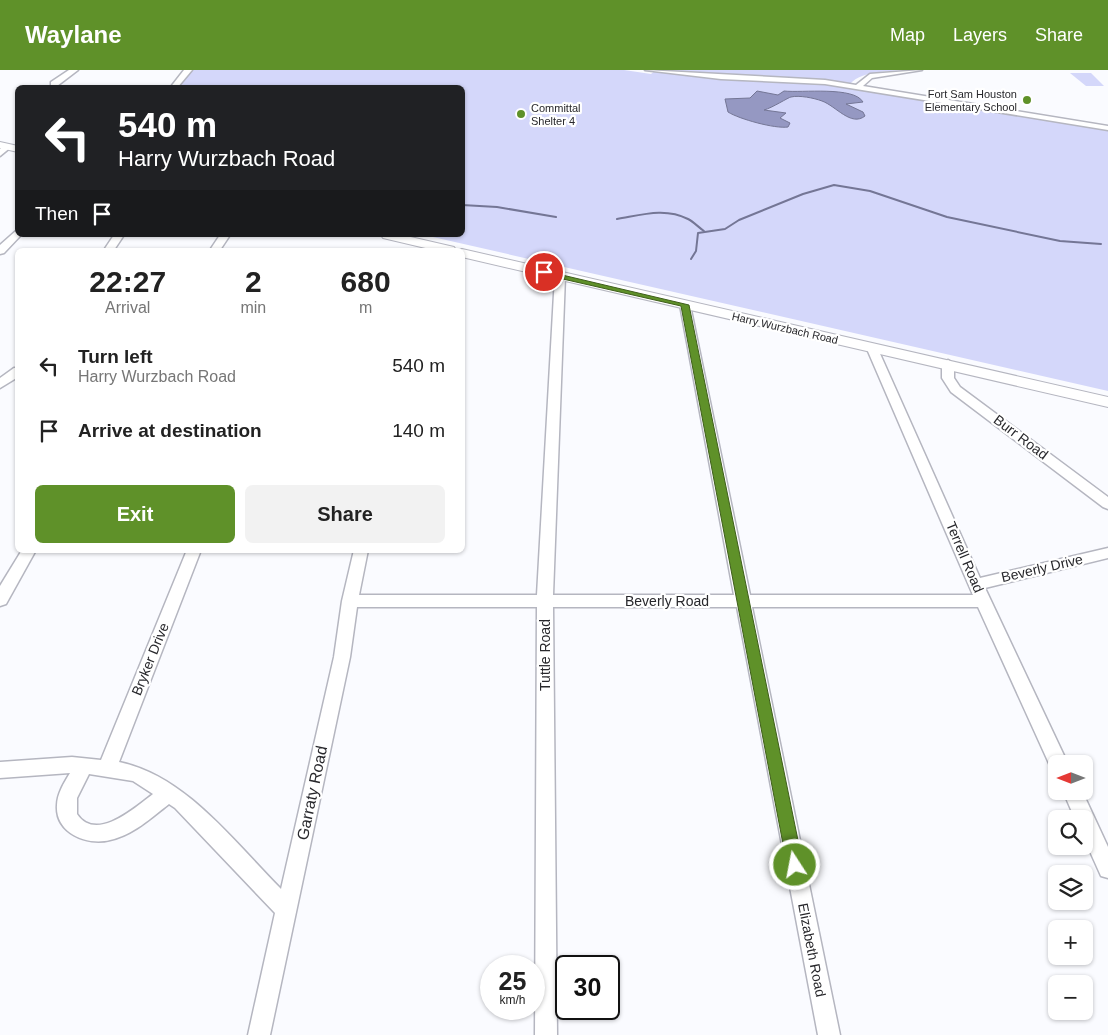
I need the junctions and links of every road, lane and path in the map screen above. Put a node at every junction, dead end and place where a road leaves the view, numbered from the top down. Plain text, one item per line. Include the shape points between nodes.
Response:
1 (74, 70) edge
2 (188, 70) edge
3 (649, 70) edge
4 (918, 70) edge
5 (883, 74) junction
6 (54, 84) dead end
7 (840, 84) junction
8 (860, 84) junction
9 (176, 85) edge
10 (1108, 128) edge
11 (15, 235) edge
12 (118, 237) edge
13 (224, 237) edge
14 (393, 237) edge
15 (424, 247) edge
16 (109, 248) edge
17 (216, 248) edge
18 (0, 251) edge
19 (465, 254) edge
20 (560, 276) junction
21 (685, 305) junction
22 (873, 349) junction
23 (948, 364) junction
24 (15, 367) edge
25 (0, 370) edge
26 (15, 373) edge
27 (0, 384) edge
28 (15, 385) edge
29 (0, 388) edge
30 (1108, 402) edge
31 (1108, 504) edge
32 (27, 553) edge
33 (193, 553) edge
34 (360, 553) edge
35 (1108, 553) edge
36 (977, 584) junction
37 (0, 600) edge
38 (350, 601) junction
39 (742, 601) junction
40 (984, 601) junction
41 (545, 602) junction
42 (1055, 755) edge
43 (84, 766) junction
44 (107, 768) junction
45 (0, 770) edge
46 (168, 793) junction
47 (1076, 800) edge
48 (1108, 869) edge
49 (286, 909) junction
50 (259, 1035) edge
51 (546, 1035) edge
52 (829, 1035) edge

1 - 6 street
2 - 9 street
3 - 7 street
4 - 5 street
5 - 7 street via 867,75 855,82
5 - 8 street via 868,77
7 - 8 street
8 - 10 street
11 - 18 street
12 - 16 street
13 - 17 street
14 - 15 main road
19 - 20 main road, Harry Wurzbach Road
20 - 21 main road, Harry Wurzbach Road
20 - 41 street, Tuttle Road
21 - 22 main road, Harry Wurzbach Road
21 - 39 street, Elizabeth Road
22 - 23 main road, Harry Wurzbach Road
22 - 36 street, Terrell Road
23 - 30 main road, Harry Wurzbach Road
23 - 31 street, Burr Road via 948,378 956,389
24 - 25 street
26 - 27 street
28 - 29 street
32 - 37 street
33 - 44 street, Bryker Drive
34 - 38 street, Garraty Road
35 - 36 street, Beverly Drive
36 - 40 street, Terrell Road
38 - 41 street, Beverly Road
38 - 49 street, Garraty Road via 342,656
39 - 40 street, Beverly Road
39 - 41 street, Beverly Road
39 - 52 street, Elizabeth Road
40 - 42 street, Terrell Road
41 - 51 street, Tuttle Road
43 - 44 street
43 - 45 street via 31,766
43 - 46 street via 66,808 70,821 86,832 93,834 119,828
44 - 46 street via 137,774
46 - 49 street via 182,802
47 - 48 street
49 - 50 street, Garraty Road

